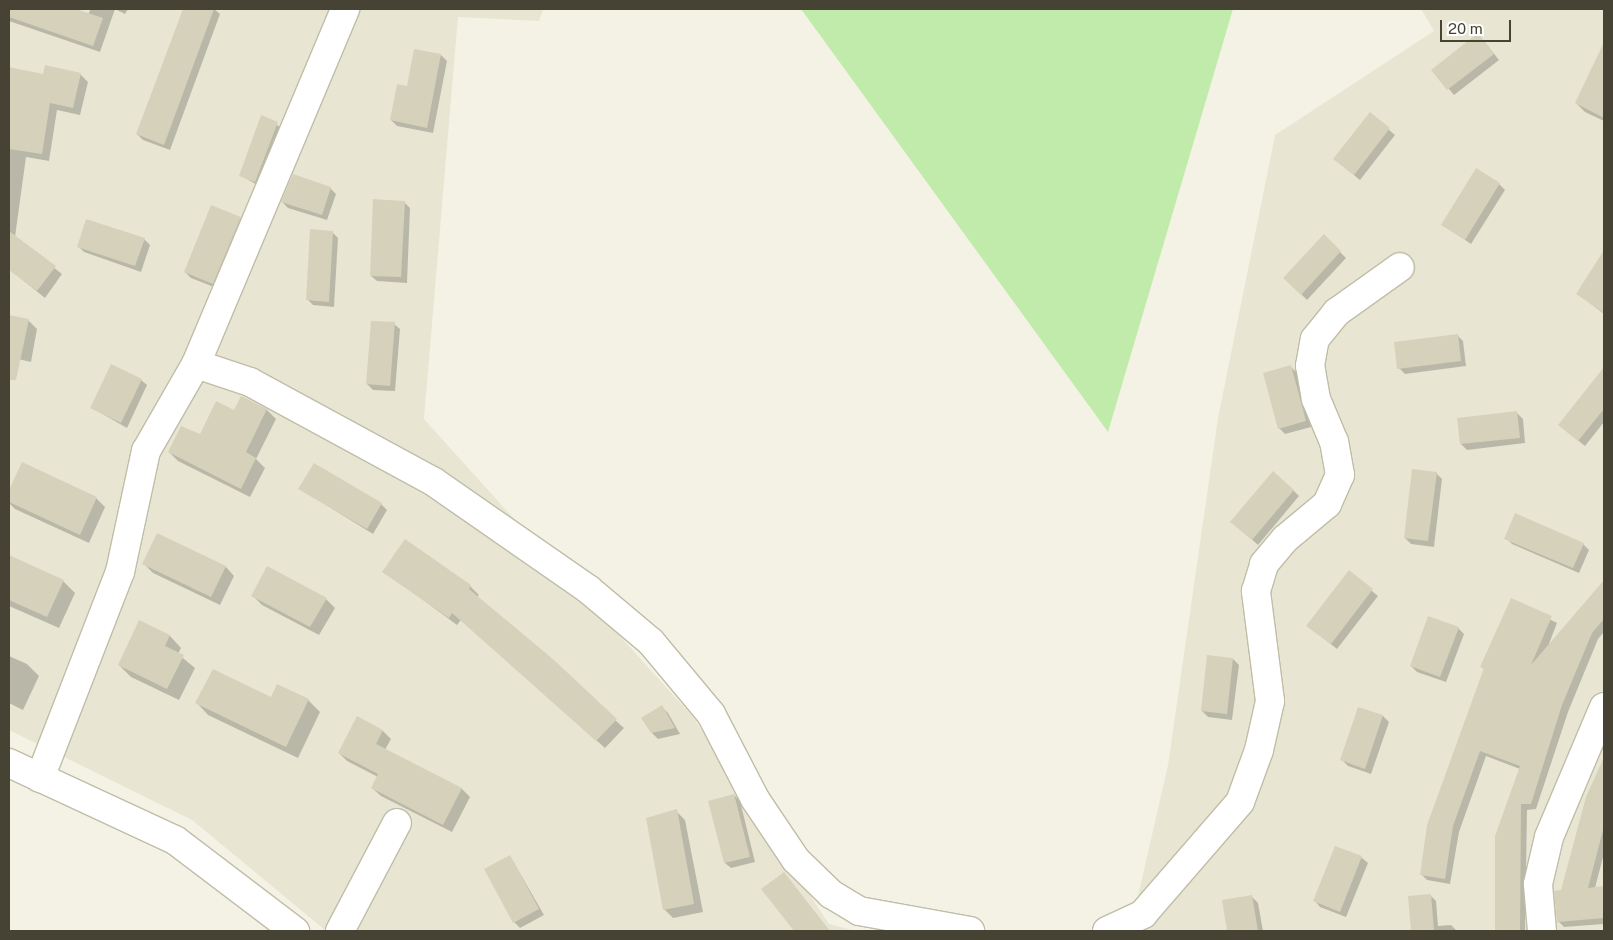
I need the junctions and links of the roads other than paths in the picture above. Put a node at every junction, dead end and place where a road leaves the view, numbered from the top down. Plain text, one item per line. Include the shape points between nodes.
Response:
1 (345, 9) edge
2 (1400, 267) dead end
3 (196, 364) junction
4 (1604, 706) edge
5 (9, 762) edge
6 (40, 778) junction
7 (397, 823) dead end
8 (295, 931) edge
9 (340, 931) edge
10 (970, 931) edge
11 (1107, 931) edge
12 (1542, 931) edge

1 - 3 street
2 - 11 street via 1337,312 1315,339 1310,366 1312,383 1334,442 1340,475 1327,504 1285,539 1264,564 1256,591 1270,701 1259,750 1240,802 1143,914
3 - 6 street via 146,451 120,572
3 - 10 street via 250,382 434,482 588,589 651,642 711,714 755,799 796,860 831,894 859,910
4 - 12 street via 1549,837 1538,884
5 - 6 street
6 - 8 street via 175,840
7 - 9 street

